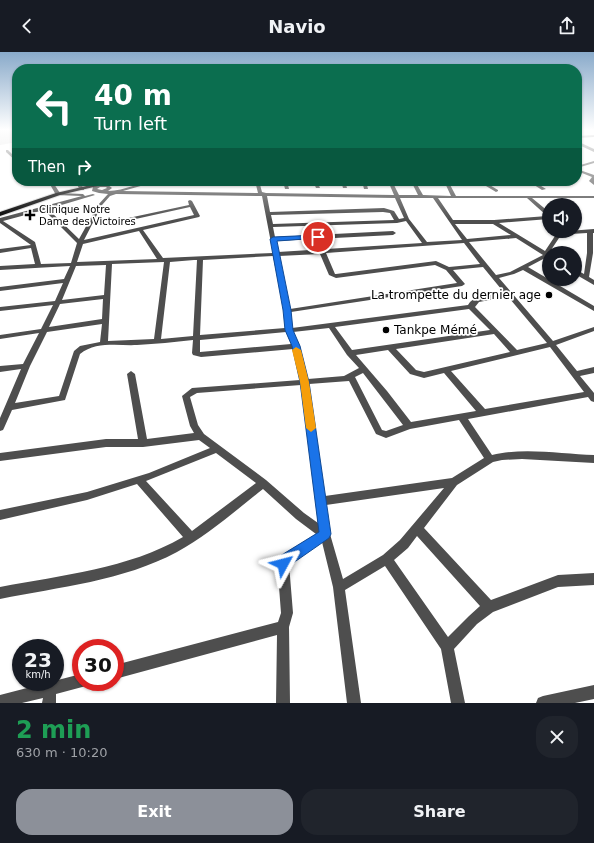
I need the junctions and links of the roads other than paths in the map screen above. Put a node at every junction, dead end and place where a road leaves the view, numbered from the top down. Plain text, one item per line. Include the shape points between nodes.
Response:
1 (594, 162) edge
2 (584, 165) edge
3 (582, 172) edge
4 (582, 173) edge
5 (585, 173) junction
6 (594, 177) edge
7 (594, 184) edge
8 (53, 186) edge
9 (80, 186) edge
10 (105, 186) edge
11 (139, 186) edge
12 (259, 186) edge
13 (392, 186) edge
14 (416, 186) edge
15 (448, 186) edge
16 (488, 186) edge
17 (539, 186) edge
18 (82, 189) junction
19 (99, 189) junction
20 (544, 189) dead end
21 (496, 191) dead end
22 (262, 193) junction
23 (58, 194) junction
24 (111, 194) junction
25 (93, 195) junction
26 (396, 195) junction
27 (421, 196) junction
28 (434, 196) junction
29 (454, 197) junction
30 (594, 197) edge
31 (529, 198) junction
32 (46, 208) junction
33 (542, 210) edge
34 (0, 214) edge
35 (268, 214) junction
36 (542, 217) edge
37 (407, 219) junction
38 (122, 220) dead end
39 (0, 221) edge
40 (397, 221) junction
41 (451, 222) junction
42 (494, 222) junction
43 (270, 226) junction
44 (140, 229) junction
45 (582, 231) edge
46 (592, 231) edge
47 (393, 233) dead end
48 (516, 236) junction
49 (273, 239) junction
50 (465, 241) junction
51 (80, 243) junction
52 (425, 243) junction
53 (34, 246) junction
54 (0, 251) edge
55 (322, 251) junction
56 (542, 251) edge
57 (276, 253) junction
58 (200, 258) junction
59 (542, 258) edge
60 (164, 259) junction
61 (108, 262) junction
62 (74, 264) junction
63 (38, 266) junction
64 (484, 266) junction
65 (523, 267) junction
66 (0, 268) edge
67 (448, 269) junction
68 (582, 275) edge
69 (494, 277) junction
70 (586, 278) junction
71 (66, 281) junction
72 (594, 283) edge
73 (0, 289) edge
74 (107, 297) junction
75 (511, 297) junction
76 (58, 302) junction
77 (471, 307) junction
78 (0, 309) edge
79 (594, 309) edge
80 (287, 310) junction
81 (105, 321) junction
82 (331, 326) junction
83 (45, 329) junction
84 (594, 329) edge
85 (289, 330) junction
86 (494, 332) junction
87 (0, 337) edge
88 (195, 338) junction
89 (157, 341) junction
90 (104, 343) junction
91 (551, 343) junction
92 (296, 346) junction
93 (390, 347) junction
94 (515, 352) junction
95 (350, 353) junction
96 (26, 366) junction
97 (0, 369) edge
98 (364, 369) junction
99 (445, 369) junction
100 (594, 370) edge
101 (131, 374) dead end
102 (575, 374) junction
103 (351, 377) junction
104 (305, 382) junction
105 (593, 397) edge
106 (10, 408) junction
107 (482, 412) junction
108 (461, 416) junction
109 (409, 426) junction
110 (0, 428) edge
111 (201, 436) junction
112 (143, 443) junction
113 (216, 449) junction
114 (0, 457) edge
115 (594, 459) edge
116 (490, 460) junction
117 (139, 480) junction
118 (454, 482) junction
119 (262, 483) junction
120 (321, 501) junction
121 (0, 515) edge
122 (417, 528) junction
123 (325, 534) junction
124 (191, 538) junction
125 (387, 560) junction
126 (594, 580) edge
127 (338, 587) junction
128 (0, 594) edge
129 (489, 607) junction
130 (283, 627) junction
131 (447, 647) junction
132 (124, 670) edge
133 (72, 685) edge
134 (594, 692) edge
135 (50, 696) edge
136 (0, 702) edge
137 (560, 702) edge
138 (283, 703) edge
139 (354, 703) edge
140 (458, 703) edge
141 (543, 703) edge

1 - 2 street
3 - 5 street
4 - 5 street
5 - 6 street
6 - 7 street via 591,181
8 - 23 street
9 - 18 street
10 - 19 main road
11 - 24 street
12 - 22 street
13 - 26 street
14 - 27 street
15 - 29 street
16 - 21 street
17 - 20 street
18 - 19 main road
18 - 23 main road
19 - 24 street
22 - 24 street
22 - 26 street
22 - 35 street
23 - 25 street
23 - 34 main road
24 - 25 street
24 - 51 street via 100,205
25 - 32 street
26 - 27 street
26 - 37 street
27 - 28 street
28 - 29 street
28 - 41 street
29 - 31 street
30 - 31 street
31 - 33 street
32 - 39 street
32 - 51 street
35 - 40 street via 384,210 392,212
35 - 43 street
36 - 42 street
37 - 40 street
37 - 52 street
38 - 44 street via 190,204 196,217
39 - 53 street
40 - 43 street
41 - 42 street
41 - 50 street
42 - 48 street
43 - 49 street
44 - 51 street
44 - 60 street
45 - 46 street
46 - 70 street
47 - 49 street
48 - 50 street
48 - 56 street
49 - 57 street
50 - 52 street
50 - 64 street
51 - 62 street
52 - 55 street
53 - 54 street
53 - 63 street
55 - 57 street
55 - 67 street via 334,276 436,263
57 - 58 street
57 - 80 street
58 - 60 street
58 - 88 street
59 - 65 street
60 - 61 street
60 - 89 street
61 - 62 street
61 - 74 street
62 - 63 street
62 - 71 street
63 - 66 street
64 - 67 street
64 - 69 street
65 - 69 street
65 - 79 street
67 - 80 street via 462,284
68 - 70 street
69 - 75 street
70 - 72 street
71 - 73 street
71 - 76 street
74 - 76 street
74 - 81 street
75 - 77 street via 481,298 474,301
75 - 91 street
76 - 78 street
76 - 83 street
77 - 82 street
77 - 86 street
80 - 85 street
81 - 83 street
81 - 90 street
82 - 85 street
82 - 95 street
83 - 87 street
83 - 96 street
84 - 91 street
85 - 88 street
85 - 92 street
86 - 93 street
86 - 94 street
88 - 89 street
88 - 92 street via 196,353 201,354
89 - 90 street
90 - 106 street via 83,348 77,354 62,398
91 - 94 street
91 - 102 street
92 - 104 street
93 - 95 street
93 - 99 street via 417,374
94 - 99 street
95 - 98 street
96 - 97 street
96 - 106 street
98 - 103 street
98 - 109 street
99 - 107 street
100 - 102 street
101 - 112 street
102 - 105 street
103 - 104 street
103 - 109 street via 379,432 386,435
104 - 111 street via 190,392 186,396 194,426
104 - 120 street
105 - 107 street
106 - 110 street
107 - 108 street
108 - 109 street
108 - 116 street
111 - 112 street
111 - 113 street
112 - 114 street via 106,443
113 - 117 street
113 - 119 street
115 - 116 street via 522,454
116 - 118 street
117 - 121 street via 87,496
117 - 124 street
118 - 120 street
118 - 122 street
119 - 123 street
119 - 124 street
120 - 123 street
122 - 125 street
122 - 129 street
123 - 127 street
123 - 130 street via 283,561 287,613
124 - 128 street via 157,556 119,568
125 - 127 street
125 - 131 street
126 - 129 street via 558,581
127 - 139 street
129 - 131 street
130 - 132 street
130 - 138 street
131 - 140 street
133 - 135 street
134 - 137 street
135 - 136 street
137 - 141 street

